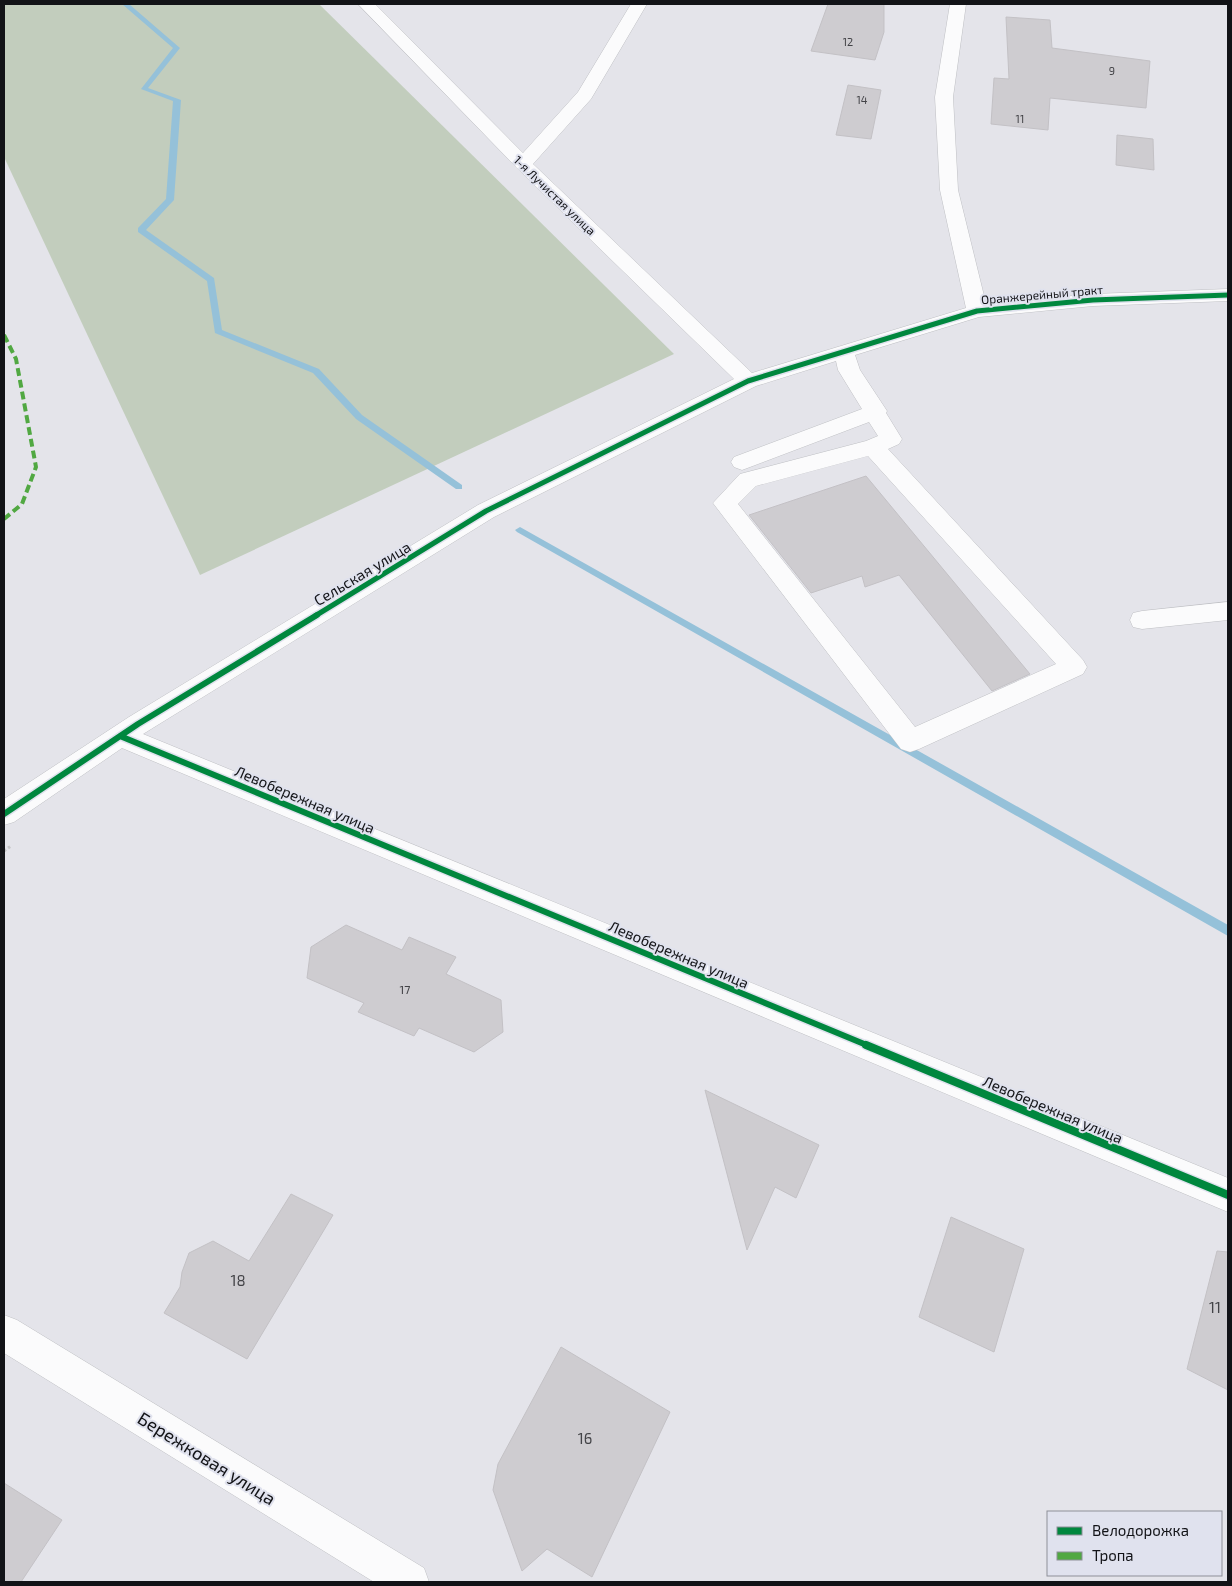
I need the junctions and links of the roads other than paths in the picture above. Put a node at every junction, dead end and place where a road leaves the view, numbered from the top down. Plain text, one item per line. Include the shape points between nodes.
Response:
1 (366, 4) edge
2 (638, 4) edge
3 (958, 4) edge
4 (523, 164) junction
5 (1228, 295) edge
6 (977, 311) junction
7 (843, 352) junction
8 (748, 381) junction
9 (876, 411) junction
10 (873, 447) junction
11 (742, 462) dead end
12 (1228, 611) edge
13 (1142, 620) dead end
14 (120, 736) junction
15 (4, 814) edge
16 (1228, 1195) edge
17 (4, 1333) edge
18 (410, 1582) edge

1 - 4 street, 1-я Лучистая улица
2 - 4 street via 585,95
3 - 6 street via 944,97 948,181
4 - 8 street, 1-я Лучистая улица
5 - 6 street, Оранжерейный тракт via 1093,300
6 - 7 street, Оранжерейный тракт
7 - 8 street, Оранжерейный тракт
7 - 9 street via 850,370
8 - 14 street, Сельская улица via 486,511
9 - 10 street via 891,439
9 - 11 street
10 - 10 street via 933,513 1074,667 910,741 725,503 748,480
12 - 13 street
14 - 15 street, Сельская улица
14 - 16 street, Левобережная улица
17 - 18 street, Бережковая улица

